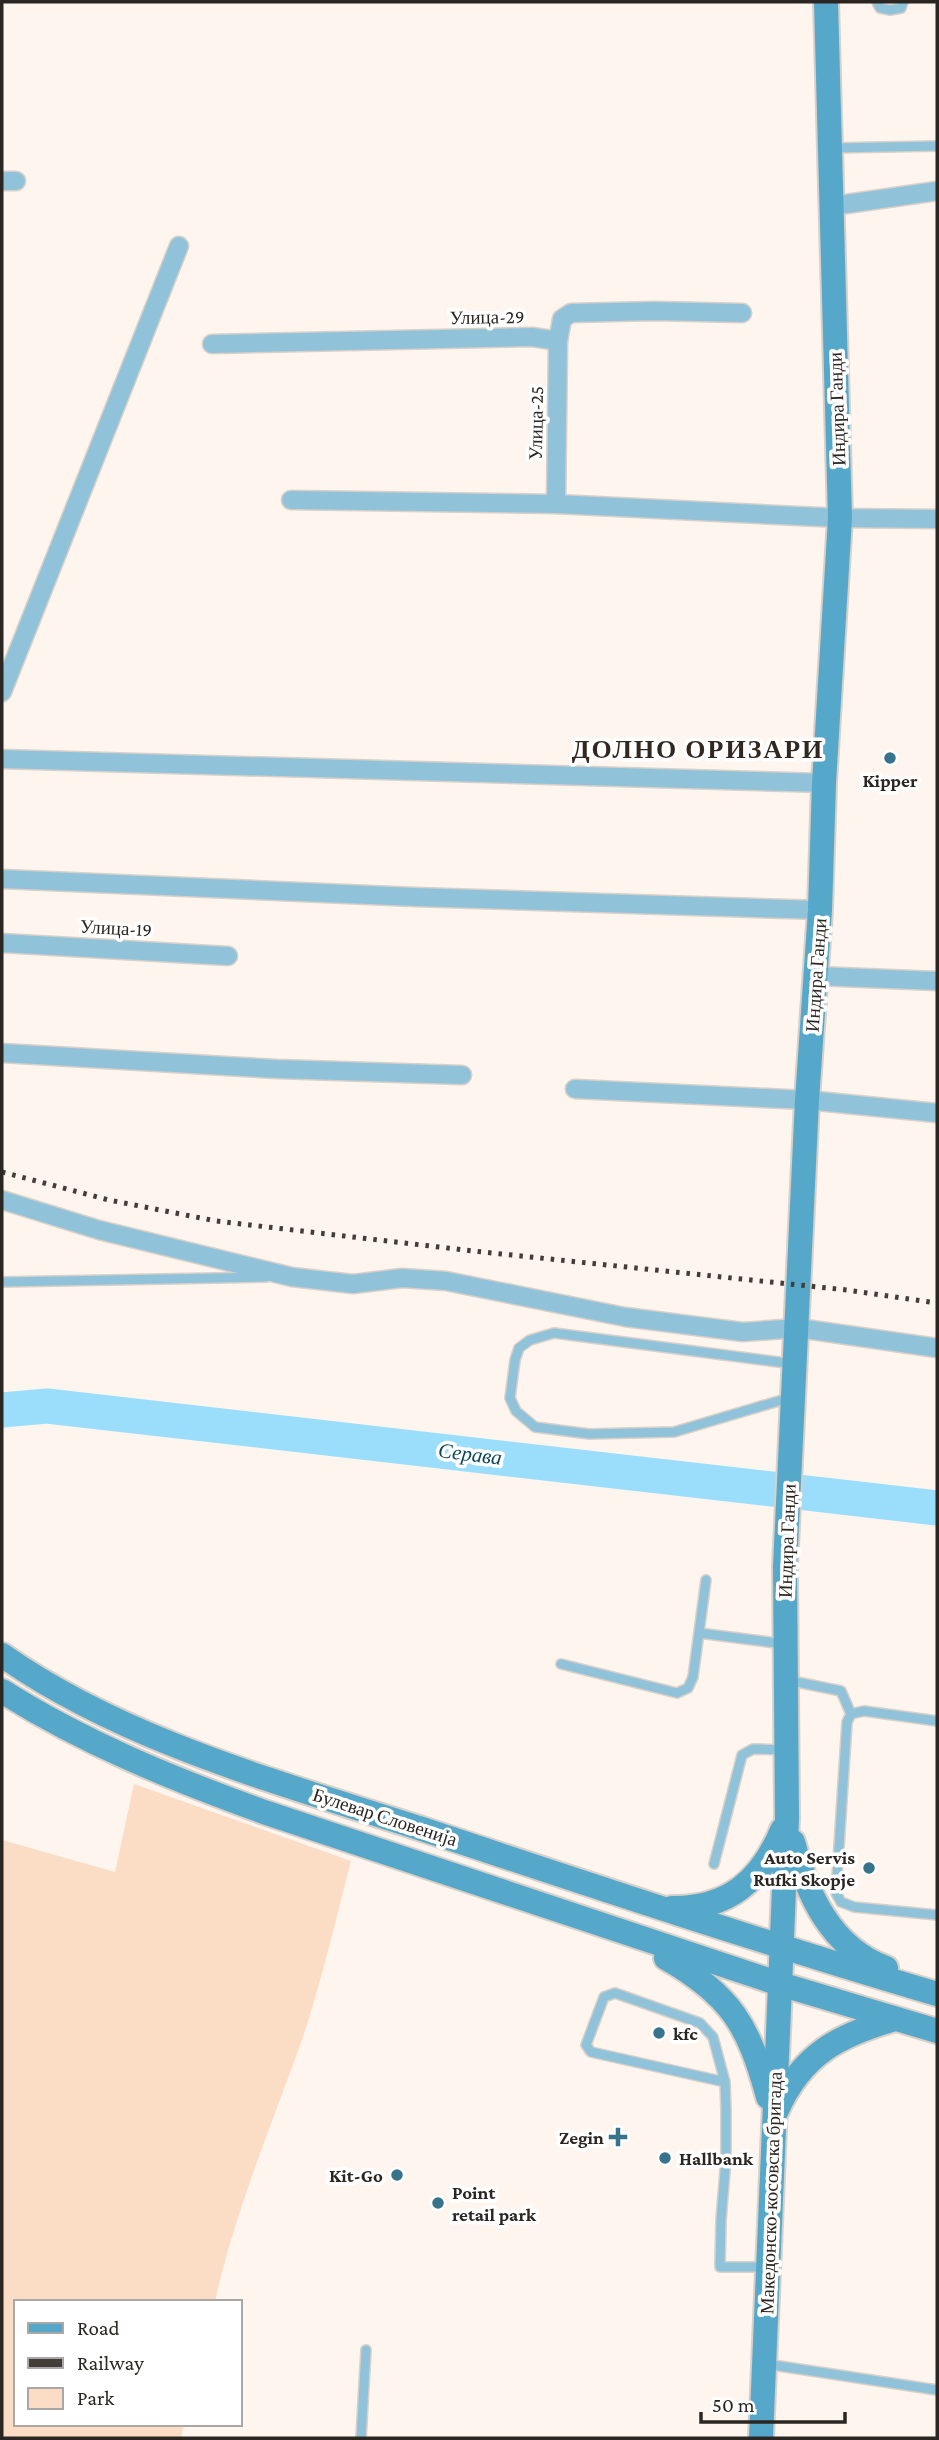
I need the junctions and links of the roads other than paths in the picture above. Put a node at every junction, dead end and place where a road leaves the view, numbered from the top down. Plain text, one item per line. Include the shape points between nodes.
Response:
1 (827, 2) edge
2 (877, 2) edge
3 (903, 2) edge
4 (937, 146) edge
5 (830, 148) junction
6 (937, 191) edge
7 (831, 206) junction
8 (179, 246) dead end
9 (742, 313) dead end
10 (558, 341) junction
11 (212, 344) dead end
12 (291, 500) dead end
13 (556, 504) junction
14 (840, 518) junction
15 (937, 519) edge
16 (2, 692) edge
17 (2, 759) edge
18 (824, 783) junction
19 (2, 879) edge
20 (820, 910) junction
21 (2, 943) edge
22 (228, 956) dead end
23 (816, 976) junction
24 (937, 981) edge
25 (2, 1053) edge
26 (462, 1075) dead end
27 (575, 1089) dead end
28 (807, 1100) junction
29 (937, 1113) edge
30 (2, 1200) edge
31 (292, 1277) junction
32 (2, 1282) edge
33 (797, 1328) junction
34 (937, 1348) edge
35 (795, 1364) junction
36 (793, 1397) junction
37 (706, 1580) dead end
38 (699, 1633) junction
39 (785, 1644) junction
40 (2, 1655) edge
41 (561, 1664) dead end
42 (786, 1680) junction
43 (2, 1694) edge
44 (851, 1714) junction
45 (937, 1721) edge
46 (786, 1751) junction
47 (787, 1818) junction
48 (714, 1864) dead end
49 (661, 1908) junction
50 (937, 1915) edge
51 (616, 1930) junction
52 (781, 1948) junction
53 (780, 1984) junction
54 (937, 1992) edge
55 (896, 2019) junction
56 (937, 2031) edge
57 (725, 2082) junction
58 (774, 2118) junction
59 (769, 2267) junction
60 (366, 2350) dead end
61 (764, 2364) junction
62 (937, 2390) edge
63 (361, 2438) edge
64 (761, 2438) edge

1 - 5 street, Индира Ганди
2 - 3 lane via 880,8 890,10 901,8
4 - 5 lane
5 - 7 street, Индира Ганди
6 - 7 street
7 - 14 street, Индира Ганди
8 - 16 street
9 - 10 street via 571,313 562,319
10 - 11 street, Улица-29 via 532,337
10 - 13 street, Улица-25
12 - 13 street
13 - 14 street
14 - 15 street
14 - 18 street, Индира Ганди
17 - 18 street
18 - 20 street, Индира Ганди
19 - 20 street
20 - 23 street, Индира Ганди
21 - 22 street, Улица-19
23 - 24 street
23 - 28 street, Индира Ганди
25 - 26 street
27 - 28 street
28 - 29 street
28 - 33 street, Индира Ганди
30 - 31 street via 99,1230
31 - 32 lane
31 - 33 street via 353,1284 402,1278 446,1281 625,1317 743,1332
33 - 34 street
33 - 35 street, Индира Ганди
35 - 36 street, Индира Ганди
35 - 36 lane via 554,1333 519,1348 510,1398 516,1411 535,1427 589,1434 674,1432
36 - 39 street, Индира Ганди
37 - 38 lane
38 - 39 lane
38 - 41 lane via 693,1677 688,1688 677,1693
39 - 42 street, Индира Ганди
40 - 49 street, Булевар Словенија via 74,1699 165,1742
42 - 44 lane via 841,1691
42 - 46 street, Индира Ганди
43 - 51 street, Булевар Словенија via 93,1743 206,1791
44 - 45 lane via 864,1711
44 - 50 lane via 836,1893 841,1902 854,1907
46 - 47 street, Индира Ганди
46 - 48 lane via 753,1749 742,1755
47 - 49 street via 774,1850 754,1877 727,1898 695,1909
47 - 52 street, Индира Ганди
47 - 54 street via 800,1870 830,1927 849,1948
49 - 52 street, Булевар Словенија
51 - 53 street, Булевар Словенија
51 - 58 street via 695,1975 726,2001 749,2037
52 - 53 street, Македонско-косовска бригада
52 - 54 street, Булевар Словенија
53 - 55 street, Булевар Словенија
53 - 58 street, Македонско-косовска бригада
55 - 56 street, Булевар Словенија
55 - 58 street via 829,2044 805,2064 786,2090
57 - 57 lane via 713,2037 700,2022 615,1993 604,1997 586,2045 591,2052
57 - 59 lane via 720,2267
58 - 59 street, Македонско-косовска бригада
59 - 61 street, Македонско-косовска бригада
60 - 63 lane
61 - 62 lane
61 - 64 street, Македонско-косовска бригада

